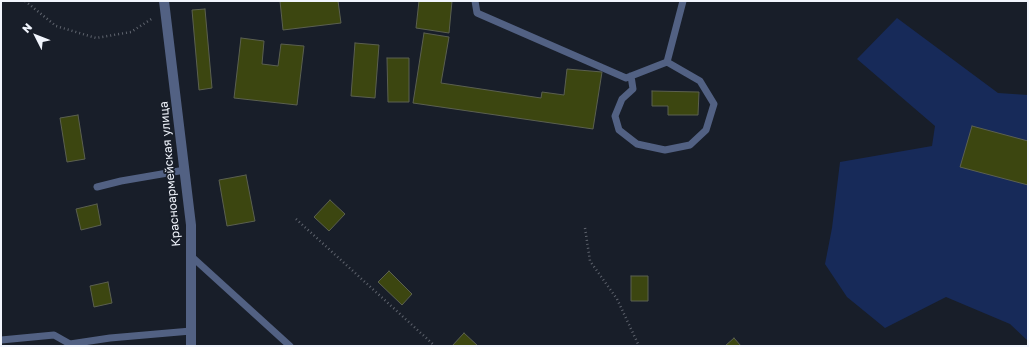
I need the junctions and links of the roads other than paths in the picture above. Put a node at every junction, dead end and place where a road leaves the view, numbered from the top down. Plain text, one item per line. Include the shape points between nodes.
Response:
1 (474, 1) edge
2 (683, 1) edge
3 (165, 3) edge
4 (667, 62) junction
5 (631, 76) junction
6 (184, 170) junction
7 (97, 187) dead end
8 (191, 256) junction
9 (191, 331) junction
10 (1, 340) edge
11 (191, 346) edge
12 (290, 346) edge

1 - 5 lane via 477,13 626,78
2 - 4 lane
3 - 6 street, Красноармейская улица
4 - 5 lane
4 - 5 lane via 700,81 714,104 706,130 690,145 658,149 637,144 619,130 614,116 622,99 633,89
6 - 7 lane
6 - 8 street, Красноармейская улица via 191,225
8 - 9 street, Красноармейская улица
8 - 12 lane
9 - 10 lane via 70,344 54,335
9 - 11 street, Красноармейская улица

